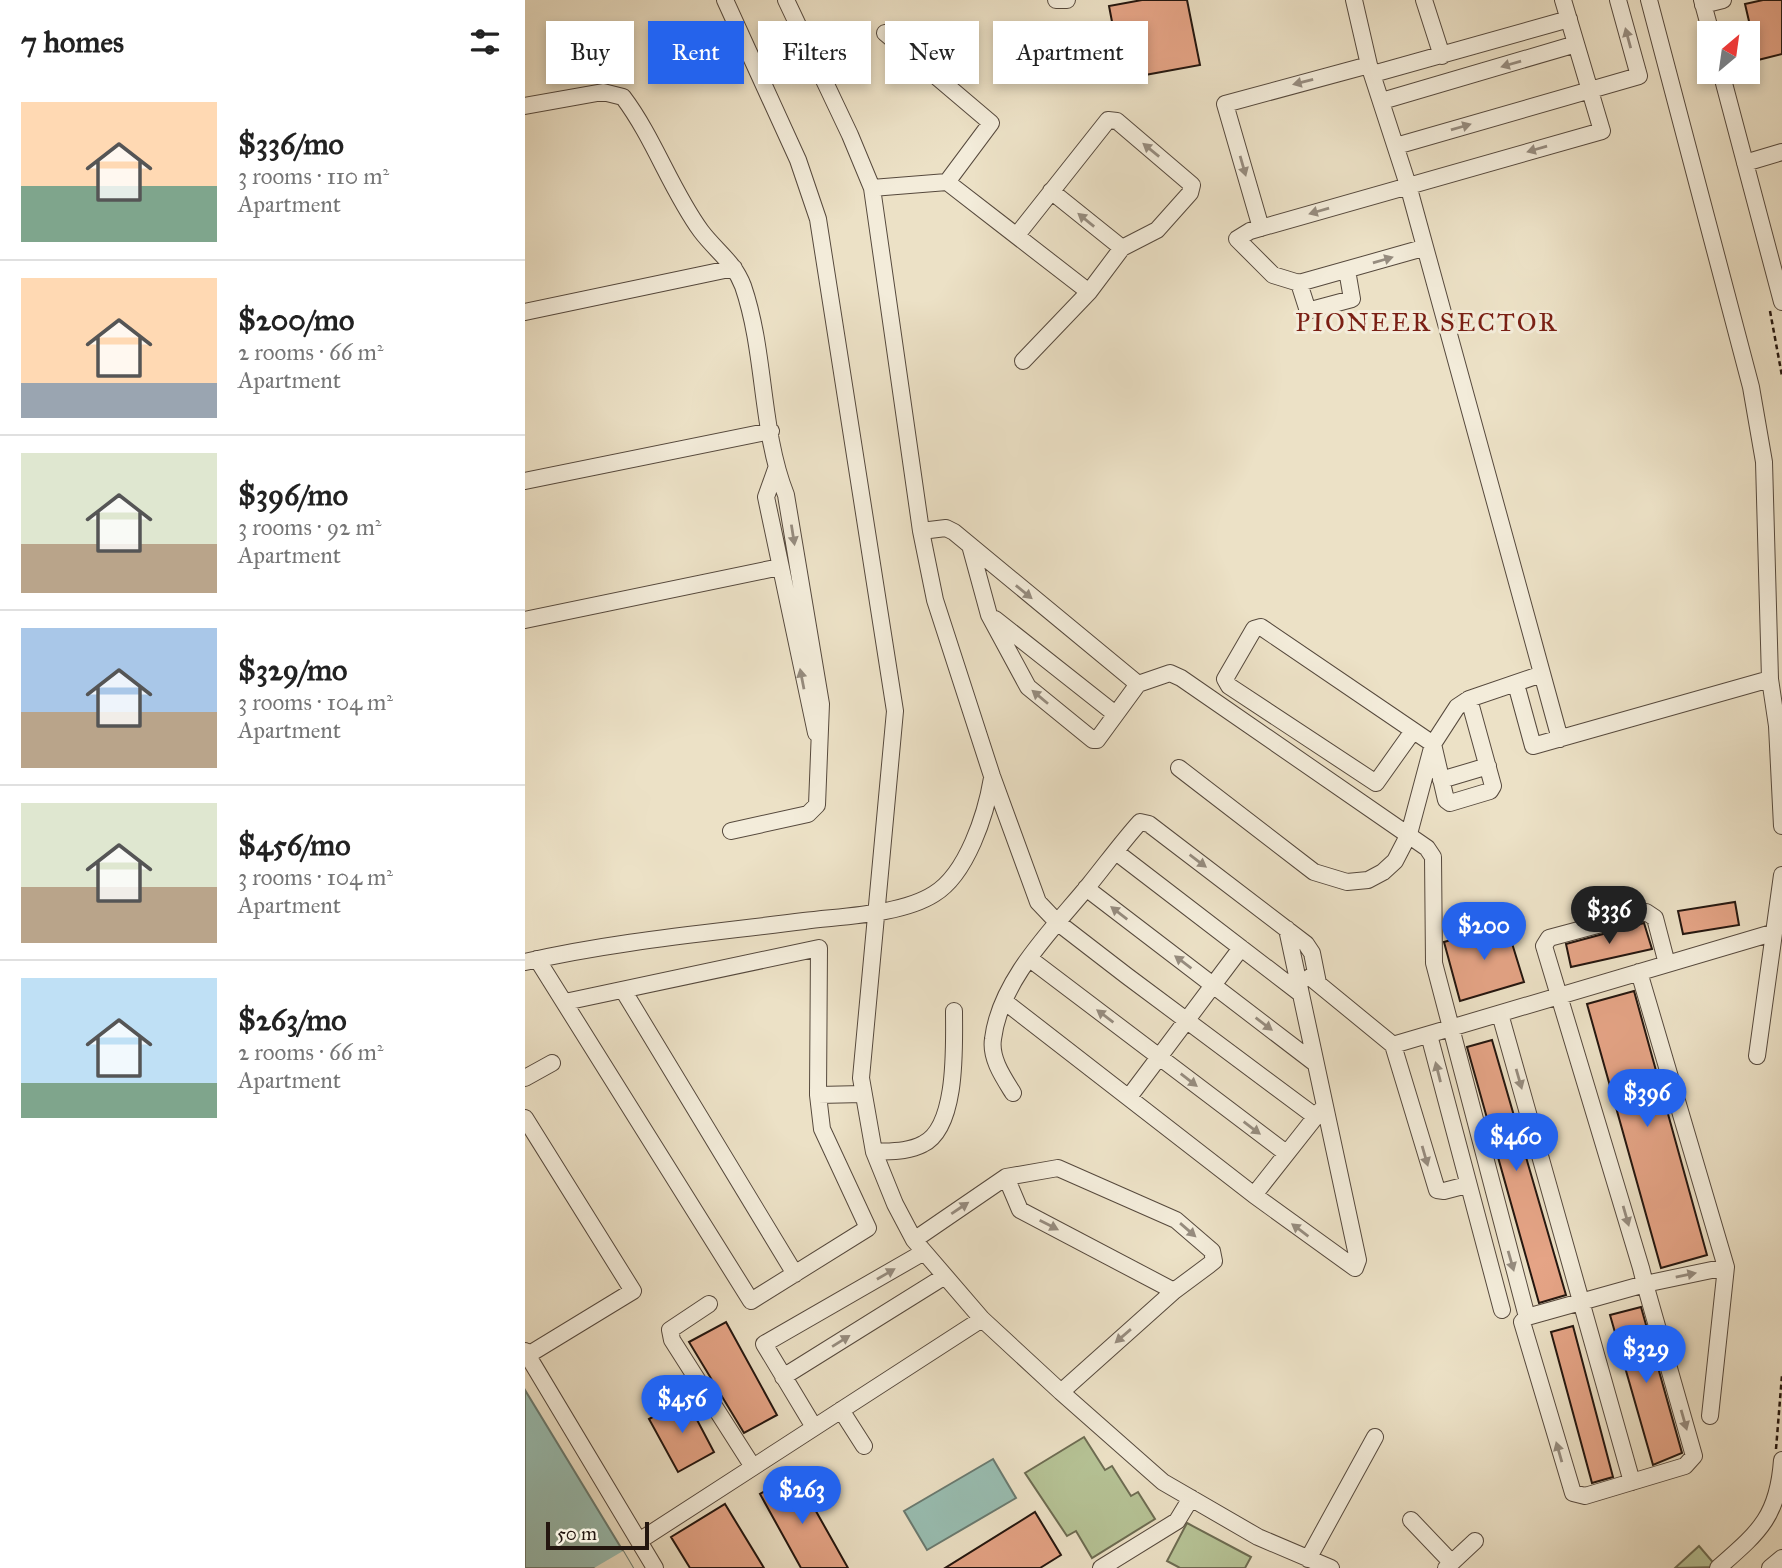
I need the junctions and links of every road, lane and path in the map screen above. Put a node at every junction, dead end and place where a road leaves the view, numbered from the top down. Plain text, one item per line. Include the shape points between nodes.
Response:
1 (725, 0) edge
2 (786, 0) edge
3 (1056, 0) edge
4 (1067, 0) edge
5 (1354, 0) edge
6 (1424, 0) edge
7 (1563, 0) edge
8 (1618, 0) edge
9 (1649, 0) edge
10 (1723, 0) edge
11 (1703, 3) edge
12 (1569, 19) junction
13 (1708, 21) edge
14 (1576, 44) junction
15 (1442, 56) junction
16 (1371, 70) junction
17 (945, 84) edge
18 (1724, 84) edge
19 (1589, 90) junction
20 (1382, 101) junction
21 (525, 106) edge
22 (1396, 146) junction
23 (1782, 152) edge
24 (1745, 163) junction
25 (947, 182) junction
26 (1408, 185) junction
27 (872, 188) junction
28 (1051, 191) junction
29 (1261, 228) junction
30 (1017, 235) junction
31 (1122, 248) junction
32 (1423, 248) junction
33 (734, 268) junction
34 (1347, 270) junction
35 (1299, 283) junction
36 (1089, 292) junction
37 (1782, 302) edge
38 (525, 312) edge
39 (1779, 352) dead end
40 (1023, 361) dead end
41 (1782, 376) edge
42 (771, 430) junction
43 (776, 469) junction
44 (525, 481) edge
45 (921, 531) junction
46 (971, 549) junction
47 (780, 567) junction
48 (989, 615) junction
49 (525, 620) edge
50 (1542, 674) junction
51 (1770, 679) junction
52 (1138, 684) junction
53 (1516, 684) junction
54 (1469, 699) junction
55 (1114, 713) junction
56 (1413, 731) junction
57 (1560, 739) junction
58 (1433, 744) junction
59 (820, 745) junction
60 (1488, 766) junction
61 (1179, 768) dead end
62 (992, 776) junction
63 (1441, 780) junction
64 (1782, 826) edge
65 (731, 831) dead end
66 (1409, 834) junction
67 (1116, 852) junction
68 (1782, 875) edge
69 (1086, 888) junction
70 (877, 911) junction
71 (1058, 922) junction
72 (1287, 929) junction
73 (1772, 933) junction
74 (1241, 948) junction
75 (1031, 959) junction
76 (531, 960) edge
77 (1667, 964) junction
78 (1294, 965) junction
79 (1639, 972) junction
80 (1318, 983) junction
81 (1213, 985) junction
82 (623, 990) junction
83 (1301, 993) junction
84 (1559, 997) junction
85 (1004, 1001) junction
86 (565, 1002) junction
87 (954, 1011) dead end
88 (1500, 1014) junction
89 (1187, 1020) junction
90 (1451, 1028) junction
91 (1429, 1035) junction
92 (1393, 1045) junction
93 (1757, 1055) dead end
94 (1159, 1057) junction
95 (552, 1063) dead end
96 (1316, 1063) junction
97 (525, 1078) edge
98 (1013, 1093) dead end
99 (863, 1094) junction
100 (818, 1095) junction
101 (1129, 1097) junction
102 (1320, 1111) junction
103 (525, 1118) edge
104 (874, 1152) junction
105 (1286, 1153) junction
106 (1006, 1177) junction
107 (1467, 1185) junction
108 (1254, 1195) junction
109 (919, 1246) junction
110 (1726, 1267) junction
111 (795, 1274) junction
112 (945, 1276) junction
113 (1645, 1283) junction
114 (1174, 1291) junction
115 (1581, 1302) junction
116 (709, 1304) dead end
117 (1501, 1310) dead end
118 (1527, 1317) junction
119 (982, 1319) junction
120 (526, 1353) edge
121 (1782, 1375) edge
122 (783, 1377) junction
123 (1061, 1392) junction
124 (841, 1410) junction
125 (1710, 1416) dead end
126 (814, 1427) junction
127 (1375, 1437) dead end
128 (864, 1446) dead end
129 (1779, 1455) edge
130 (753, 1467) junction
131 (1632, 1482) junction
132 (1781, 1485) edge
133 (1191, 1498) junction
134 (1782, 1512) edge
135 (1411, 1520) dead end
136 (1765, 1525) junction
137 (639, 1541) junction
138 (1475, 1541) dead end
139 (1782, 1558) edge
140 (1299, 1560) edge
141 (1449, 1565) edge
142 (650, 1566) edge
143 (1101, 1568) edge
144 (1331, 1568) edge
145 (1719, 1568) edge
146 (1770, 1568) edge

1 - 70 street via 798,160 818,219 895,711
2 - 27 street
3 - 4 street
5 - 16 street
6 - 15 street
7 - 12 street
19 -> 8 street via 1639,76
9 - 51 street via 1751,387 1764,462
10 - 11 street
11 - 13 street
12 - 14 street
12 - 15 street
14 - 19 street
14 -> 20 street
15 - 16 street
16 - 20 street
16 -> 29 street via 1225,104
17 - 25 street via 991,123
18 - 24 street
22 -> 19 street
19 -> 26 street via 1602,131
20 - 22 street
21 - 33 street via 603,92 623,97 701,230
22 - 26 street
23 - 24 street
24 - 37 street
25 - 27 street
25 - 30 street
26 -> 29 street
26 - 32 street
27 - 45 street
28 - 30 street
31 -> 28 street
31 -> 28 street via 1157,230 1192,185 1117,121 1103,123
29 - 35 street via 1243,235 1238,243 1273,275
30 - 36 street
31 - 36 street
34 -> 32 street
32 - 50 street
33 - 38 street
33 - 42 street via 753,328
34 - 35 street
34 - 35 street via 1352,299 1311,310
36 - 40 street
39 - 41 path
42 - 43 street
42 - 44 street
43 - 47 street via 767,497
43 -> 59 street via 786,495 821,704
45 - 46 street via 946,528
45 - 62 street via 935,600
46 - 48 street
46 -> 52 street
47 - 49 street
59 -> 47 street
48 - 55 street
55 -> 48 street via 1093,740 1028,687
50 - 53 street
50 - 57 street
51 - 57 street
51 - 64 street
52 - 55 street
52 - 66 street via 1163,674 1181,678
53 - 54 street
53 - 57 street via 1533,746
54 - 58 street via 1448,717
54 - 60 street
56 - 56 street via 1376,783 1225,679 1254,629 1261,627
56 - 58 street
58 - 63 street
58 - 66 street
59 - 65 street via 813,810
60 - 63 street
60 - 63 street via 1492,788 1450,803
61 - 66 street via 1323,877 1368,880 1395,861
62 - 70 street via 988,804 975,838 946,884 933,895
62 - 71 street via 1038,901
66 - 90 street via 1433,857 1434,963
67 - 69 street
67 -> 72 street via 1137,825 1146,822
67 - 74 street
68 - 73 street
69 - 71 street
81 -> 69 street
70 - 76 street
70 - 99 street
71 - 75 street
71 - 89 street
72 - 78 street
72 - 80 street via 1309,948
73 - 77 street
73 - 93 street
74 - 81 street
74 - 83 street
75 - 85 street
94 -> 75 street
76 - 86 street
77 - 79 street
77 - 84 street via 1655,918 1646,912 1549,938 1543,946
78 - 80 street
78 - 83 street
79 - 84 street
79 - 110 street
80 - 92 street
81 - 89 street
81 -> 96 street
82 - 86 street
82 - 100 street via 819,948
82 - 111 street
83 - 96 street
84 - 88 street
84 -> 113 street
85 - 98 street via 992,1041 998,1068
85 - 101 street
86 - 111 street via 751,1301
87 - 104 street via 951,1086 940,1130 914,1147
88 - 90 street
88 -> 115 street
89 - 94 street
89 - 102 street
90 - 91 street
90 -> 118 street
91 - 92 street
107 -> 91 street
92 -> 107 street via 1434,1186 1444,1191
94 - 101 street
94 -> 105 street
95 - 97 street
96 - 102 street
99 - 100 street
99 - 104 street
100 - 111 street via 822,1129 868,1228
101 - 108 street
102 - 105 street
102 -> 108 street via 1356,1268
103 - 120 street via 633,1291
104 - 109 street via 894,1204
105 - 108 street
109 -> 106 street
106 -> 114 street via 1020,1210
106 -> 114 street via 1058,1168 1176,1220 1215,1256
107 - 117 street
109 - 112 street
122 -> 109 street via 764,1345
113 -> 110 street
110 - 125 street
112 - 119 street
122 -> 112 street
113 - 115 street
113 -> 131 street via 1694,1457 1685,1466
114 -> 123 street
115 - 118 street
115 - 131 street
116 - 130 street via 675,1324 670,1330 672,1340
131 -> 118 street via 1585,1496 1570,1489 1521,1327
119 - 123 street
119 - 124 street
120 - 137 street
121 - 129 path
122 - 126 street
123 - 133 street via 1163,1482
124 - 126 street
124 - 128 street
126 - 130 street
127 - 140 street
129 - 132 street
130 - 137 street
132 - 136 street
133 - 140 street
133 - 143 street via 1177,1521
134 - 136 street
135 - 141 street
136 - 145 street
137 - 142 street
138 - 141 street
139 - 146 street
140 - 144 street

